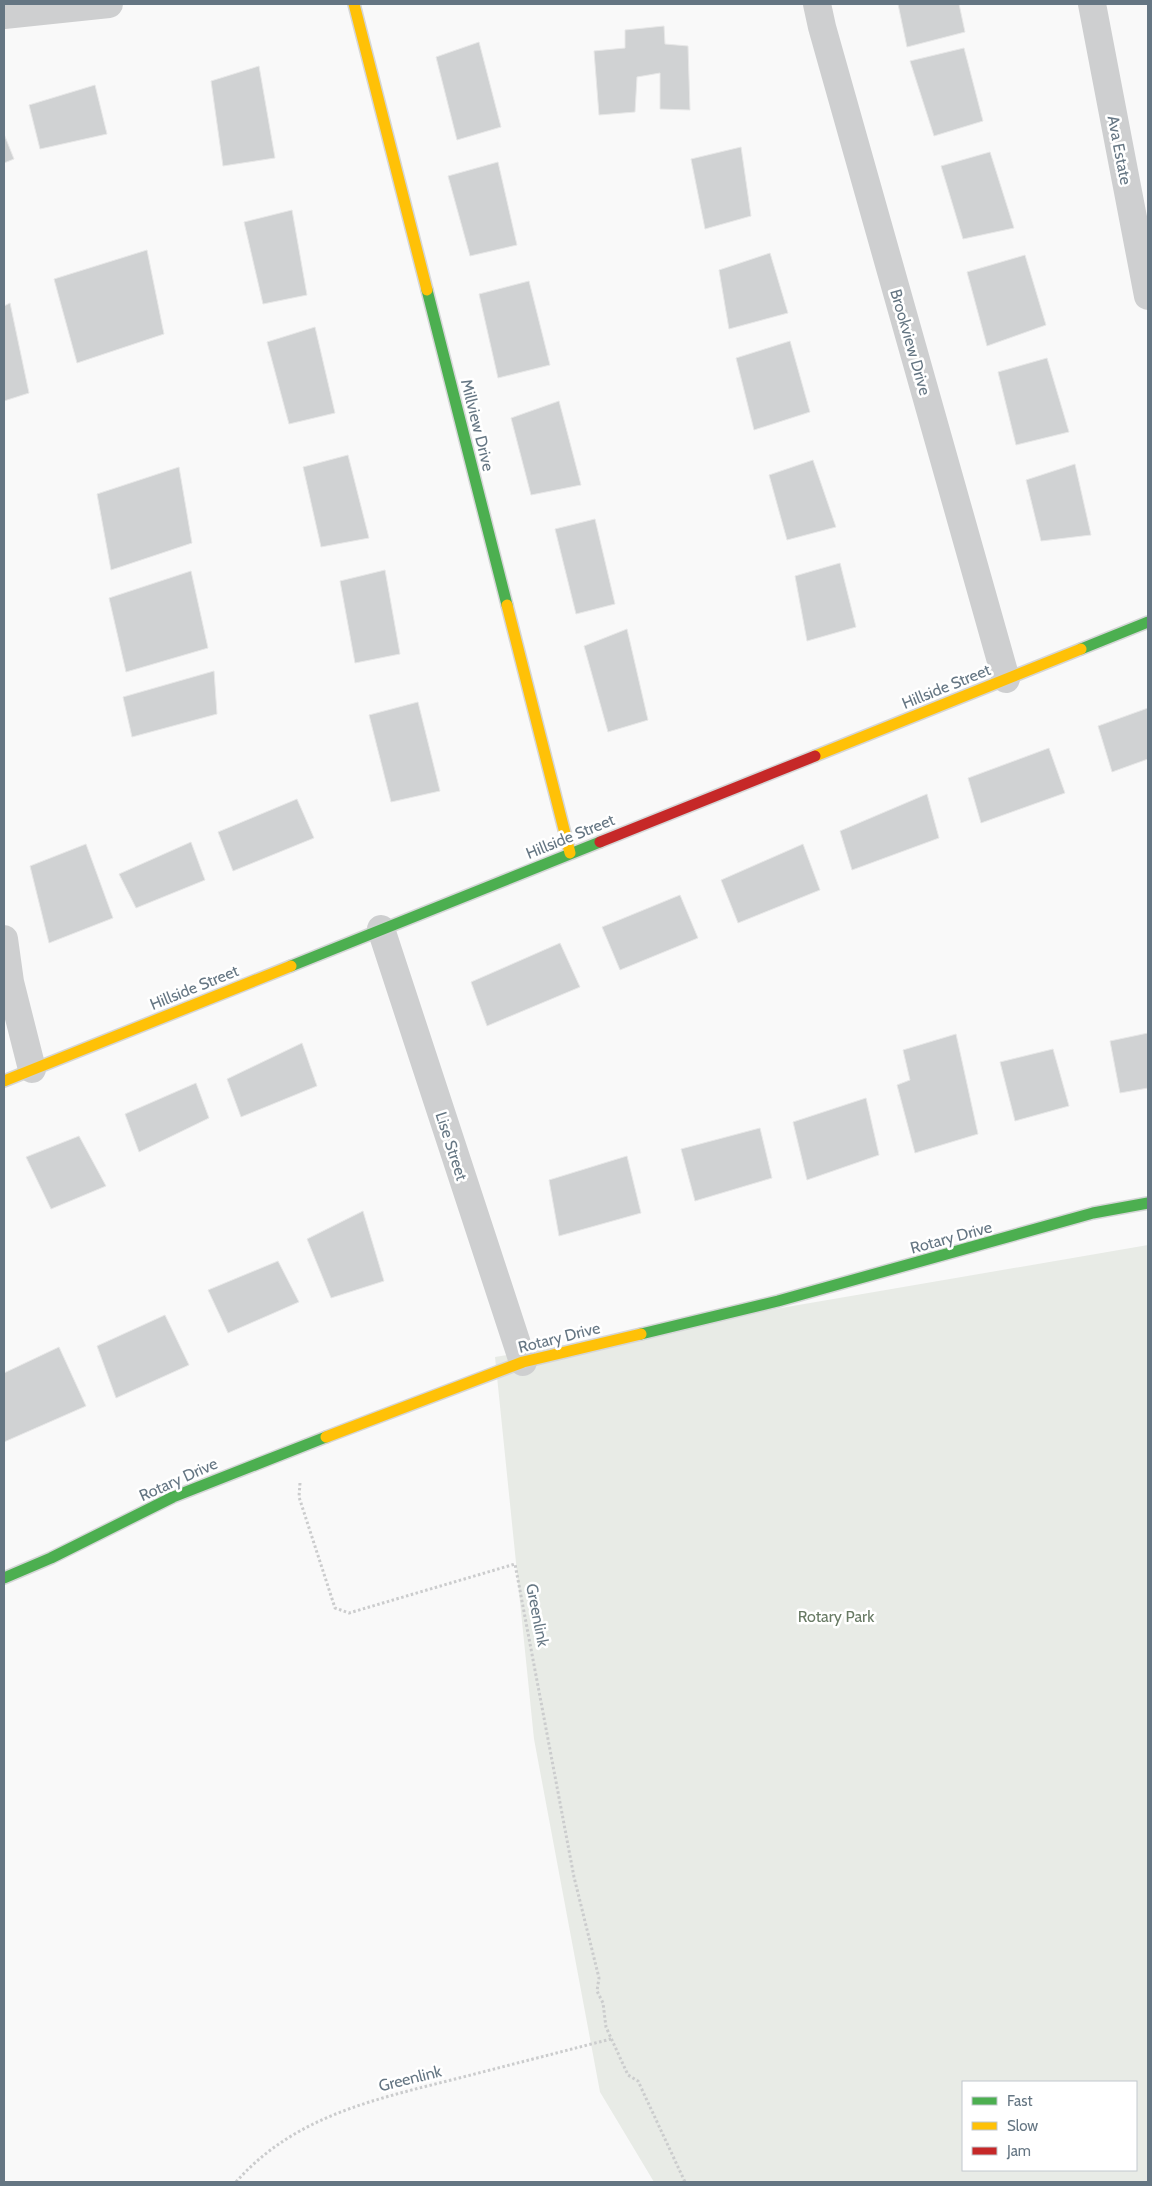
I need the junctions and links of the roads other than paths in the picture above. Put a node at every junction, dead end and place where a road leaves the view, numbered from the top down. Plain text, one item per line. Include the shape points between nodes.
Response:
1 (109, 4) edge
2 (354, 4) edge
3 (817, 4) edge
4 (1092, 4) edge
5 (4, 15) edge
6 (1148, 296) edge
7 (1148, 622) edge
8 (1006, 679) junction
9 (570, 854) junction
10 (381, 930) junction
11 (4, 939) edge
12 (32, 1069) junction
13 (4, 1081) edge
14 (1148, 1203) edge
15 (523, 1362) junction
16 (4, 1578) edge

1 - 5 street
2 - 9 street, Millview Drive
3 - 8 street, Brookview Drive
4 - 6 street, Ava Estate
7 - 8 street, Hillside Street
8 - 9 street, Hillside Street
9 - 10 street, Hillside Street
10 - 12 street, Hillside Street
10 - 15 street, Lise Street
11 - 12 street via 10,982
12 - 13 street, Hillside Street
14 - 15 street, Rotary Drive via 1093,1213 778,1301
15 - 16 street, Rotary Drive via 173,1497 52,1558

